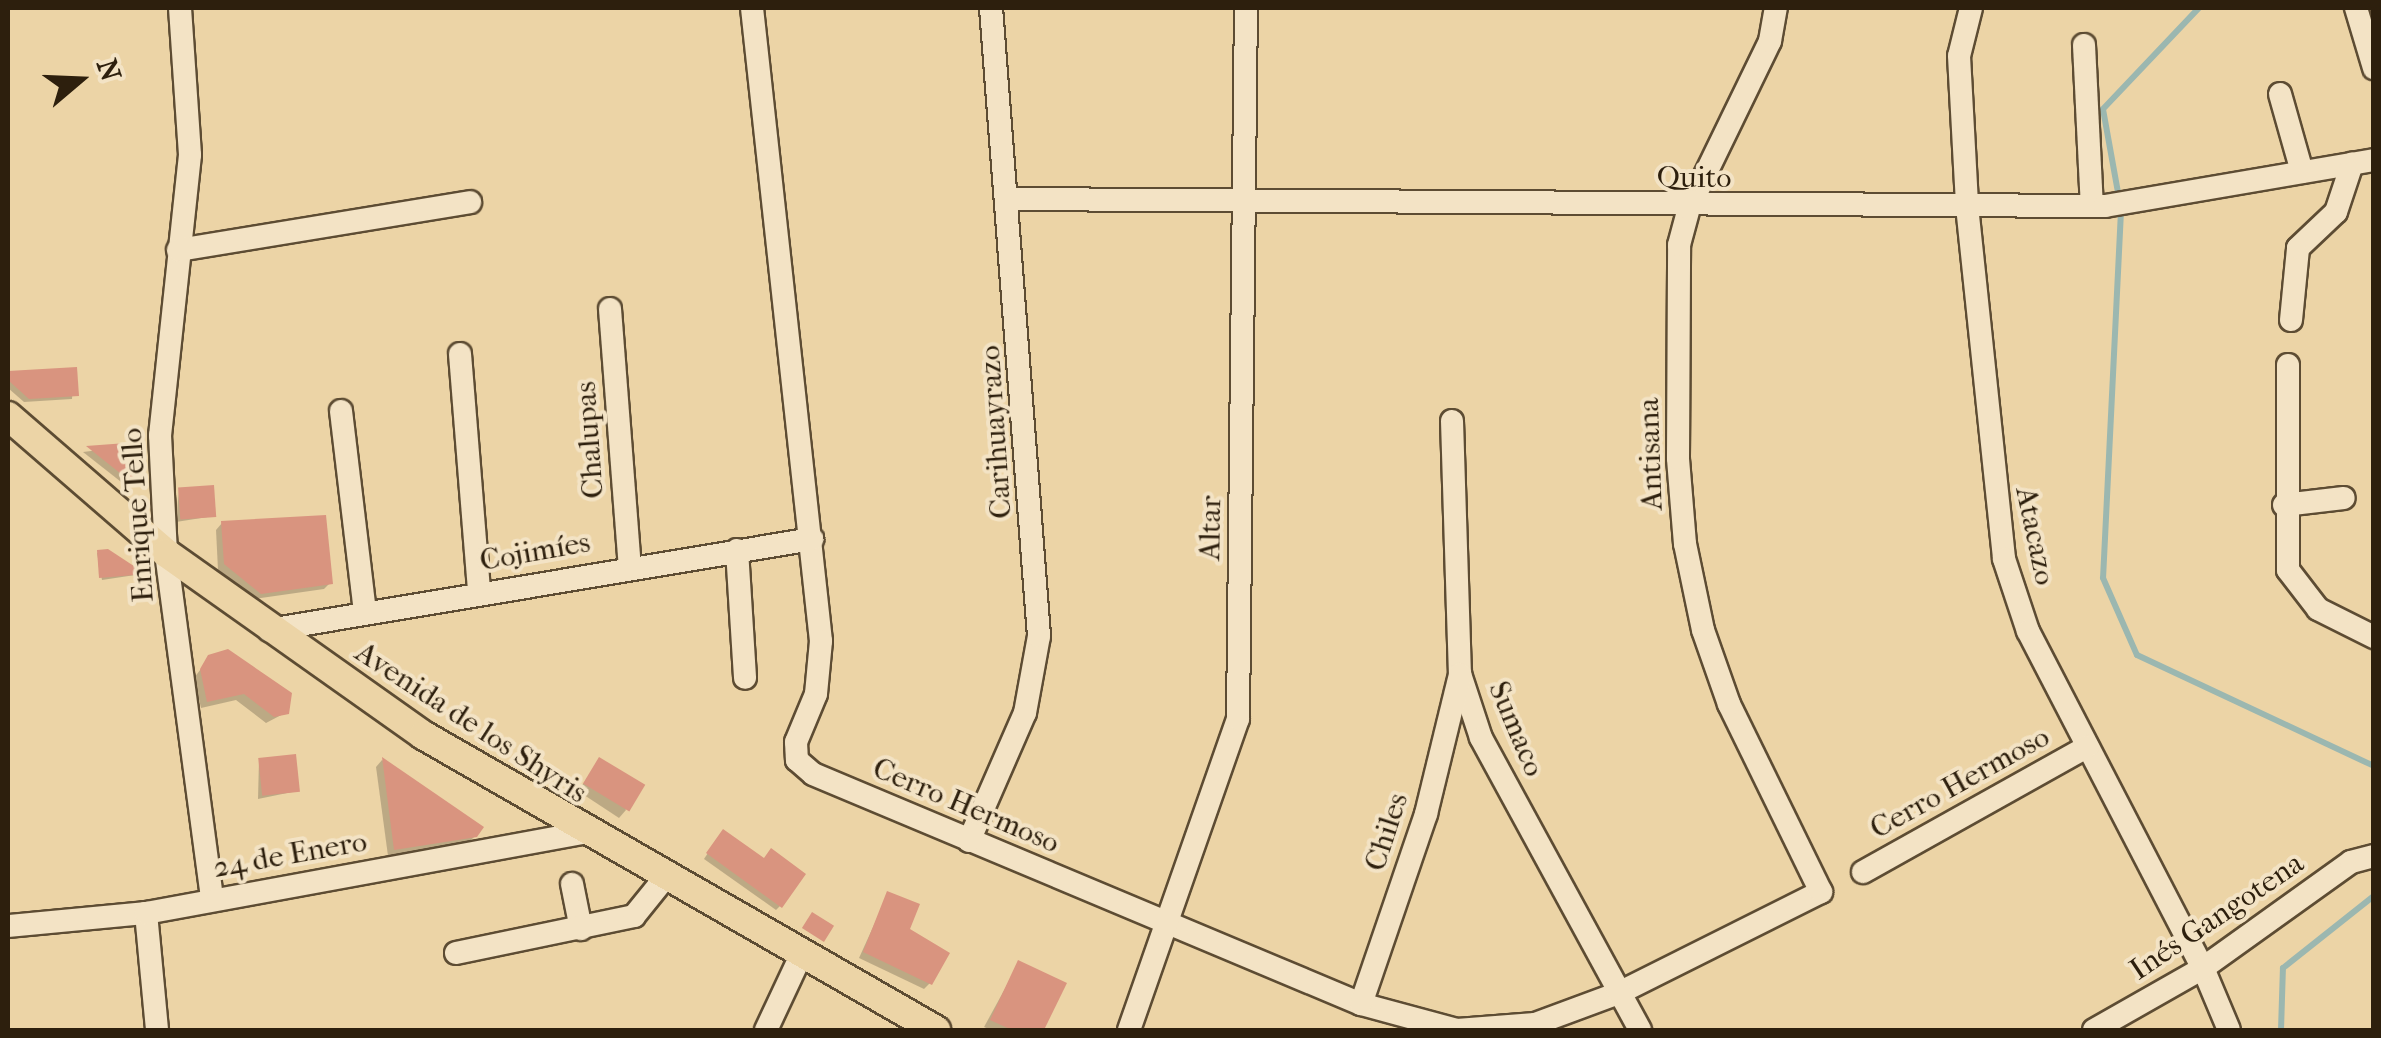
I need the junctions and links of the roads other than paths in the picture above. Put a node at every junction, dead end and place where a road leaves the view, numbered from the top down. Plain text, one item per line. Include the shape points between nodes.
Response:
1 (180, 8) edge
2 (752, 8) edge
3 (991, 8) edge
4 (1246, 8) edge
5 (1776, 8) edge
6 (1971, 8) edge
7 (2356, 8) edge
8 (2084, 45) dead end
9 (2374, 68) edge
10 (2280, 94) dead end
11 (2363, 162) edge
12 (2302, 172) junction
13 (1010, 199) junction
14 (470, 202) dead end
15 (1246, 204) junction
16 (1967, 206) junction
17 (2098, 206) junction
18 (1690, 208) junction
19 (178, 250) junction
20 (610, 309) dead end
21 (2291, 320) dead end
22 (460, 354) dead end
23 (2288, 365) dead end
24 (341, 411) dead end
25 (8, 416) edge
26 (1452, 421) dead end
27 (2344, 498) dead end
28 (2284, 505) junction
29 (812, 539) junction
30 (737, 550) junction
31 (166, 553) junction
32 (630, 566) junction
33 (479, 592) junction
34 (364, 613) junction
35 (268, 630) junction
36 (2374, 637) edge
37 (1460, 674) junction
38 (745, 678) dead end
39 (2086, 747) junction
40 (583, 833) junction
41 (969, 841) junction
42 (2374, 856) edge
43 (1863, 872) dead end
44 (664, 879) junction
45 (572, 884) dead end
46 (1821, 892) joint
47 (212, 899) junction
48 (146, 914) junction
49 (1170, 923) junction
50 (8, 926) edge
51 (581, 929) junction
52 (456, 952) dead end
53 (802, 953) junction
54 (2203, 968) junction
55 (1618, 993) junction
56 (1361, 1004) junction
57 (156, 1030) edge
58 (766, 1030) edge
59 (936, 1030) edge
60 (1129, 1030) edge
61 (1640, 1030) edge
62 (2094, 1030) edge
63 (2229, 1030) edge

1 - 19 street, Enrique Tello via 190,155
2 - 29 street, Cerro Hermoso
3 - 13 street, Carihuayrazo
4 - 15 street, Altar
5 - 18 street, Antisana via 1770,40
6 - 16 street, Atacazo via 1960,56
7 - 9 street
8 - 17 street
10 - 12 street
11 - 12 street, Quito
11 - 21 street via 2336,212 2298,248
12 - 17 street, Quito
13 - 15 street, Quito
13 - 41 street, Carihuayrazo via 1039,636 1025,713
14 - 19 street
15 - 18 street, Quito
15 - 49 street, Altar via 1238,719
16 - 17 street, Quito
16 - 18 street, Quito
16 - 39 street, Atacazo via 2004,559 2028,632
18 - 46 street, Antisana via 1678,245 1685,544 1703,630 1729,704
19 - 31 street, Enrique Tello via 160,436
20 - 32 street, Chalupas
22 - 33 street
23 - 28 street
24 - 34 street
25 - 31 main road, Avenida de los Shyris
26 - 37 street, Sumaco
27 - 28 street
28 - 36 street via 2288,570 2300,593 2340,623
29 - 30 street, Cojimíes
29 - 41 street, Cerro Hermoso via 821,641 816,694 796,742 796,760 813,774
30 - 32 street, Cojimíes
30 - 38 street
31 - 35 main road, Avenida de los Shyris
31 - 47 street, Enrique Tello
32 - 33 street, Cojimíes
33 - 34 street, Cojimíes
34 - 35 street, Cojimíes
35 - 40 main road, Avenida de los Shyris
37 - 55 street, Sumaco via 1481,738
37 - 56 street, Chiles via 1426,814
39 - 43 street, Cerro Hermoso
39 - 54 street, Atacazo
40 - 44 main road, Avenida de los Shyris
40 - 47 street, 24 de Enero
41 - 49 street, Cerro Hermoso
42 - 54 street, Inés Gangotena via 2352,862
44 - 51 street via 645,910
44 - 53 main road, Avenida de los Shyris
45 - 51 street
46 - 55 street, Cerro Hermoso
47 - 48 street, 24 de Enero
48 - 50 street, 24 de Enero
48 - 57 street
49 - 56 street, Cerro Hermoso
49 - 60 street, Altar
51 - 52 street
53 - 58 street
53 - 59 main road, Avenida de los Shyris
54 - 62 street, Inés Gangotena
54 - 63 street, Atacazo
55 - 56 street, Cerro Hermoso via 1536,1024 1493,1030 1457,1030
55 - 61 street, Sumaco

